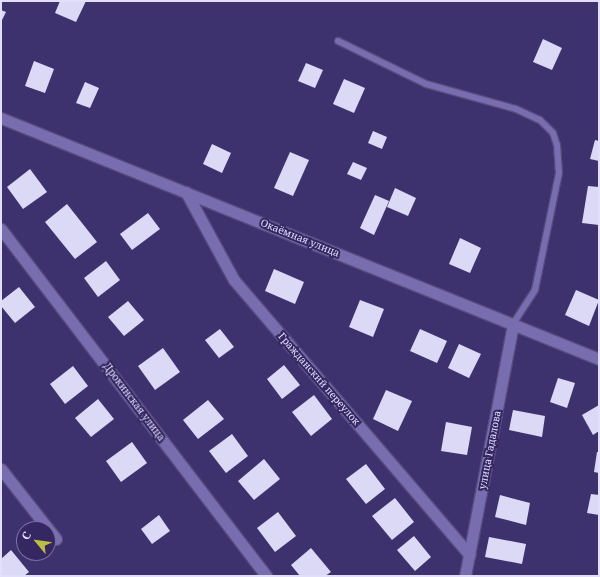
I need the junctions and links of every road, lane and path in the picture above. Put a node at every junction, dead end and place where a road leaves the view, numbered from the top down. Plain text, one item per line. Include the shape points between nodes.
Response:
1 (338, 41) dead end
2 (1, 118) edge
3 (186, 192) junction
4 (1, 229) edge
5 (513, 324) junction
6 (599, 359) edge
7 (1, 469) edge
8 (42, 521) edge
9 (470, 555) junction
10 (266, 576) edge
11 (465, 576) edge

1 - 5 lane via 426,84 516,110 540,120 552,133 557,145 559,173 535,290
2 - 3 street, Окаёмная улица
3 - 5 street, Окаёмная улица
3 - 9 street, Гражданский переулок via 234,280
4 - 10 street, Дрокинская улица
5 - 6 street, Окаёмная улица
5 - 9 street, улица Гадалова
7 - 8 street
9 - 11 street, улица Гадалова

